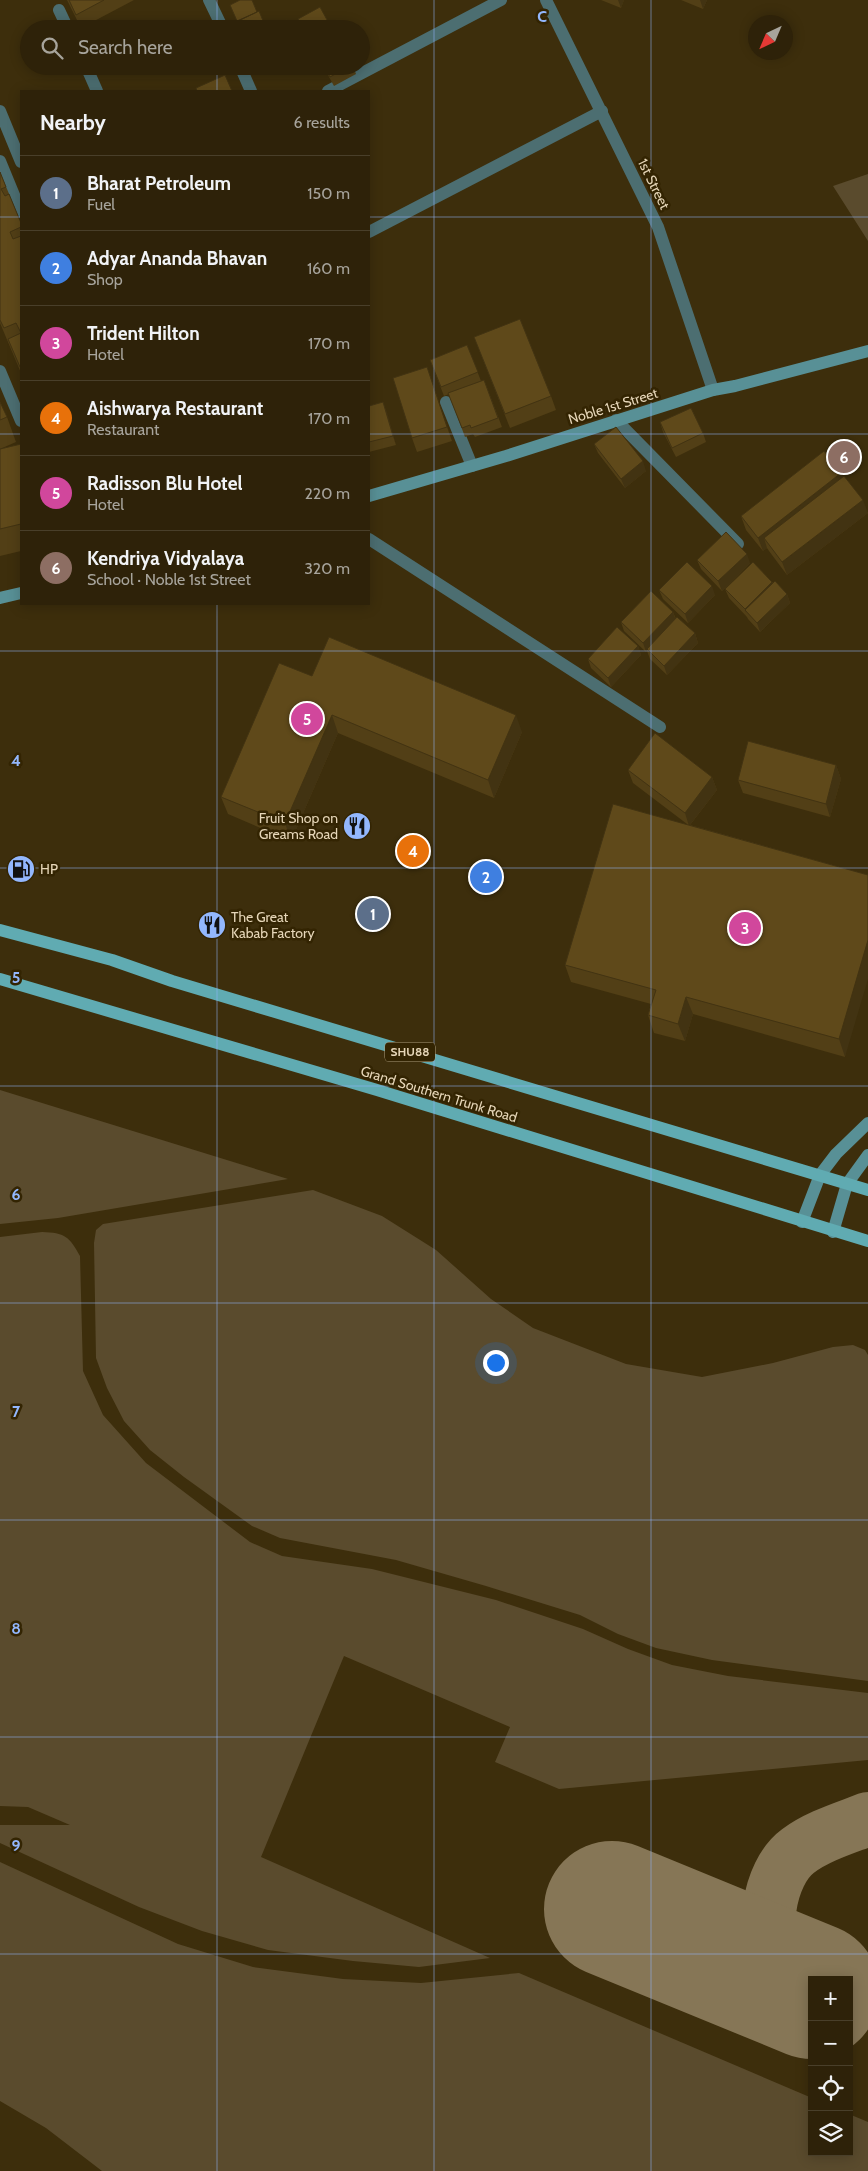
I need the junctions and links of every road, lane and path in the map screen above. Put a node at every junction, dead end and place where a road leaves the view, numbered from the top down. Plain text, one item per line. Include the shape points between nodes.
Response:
1 (209, 0) edge
2 (501, 0) edge
3 (546, 0) edge
4 (59, 10) dead end
5 (64, 20) edge
6 (219, 20) edge
7 (370, 69) edge
8 (90, 75) edge
9 (244, 75) edge
10 (358, 75) edge
11 (97, 90) edge
12 (251, 90) edge
13 (330, 90) edge
14 (0, 111) edge
15 (602, 112) junction
16 (20, 160) edge
17 (0, 161) edge
18 (20, 210) edge
19 (370, 231) edge
20 (868, 350) edge
21 (0, 371) edge
22 (713, 390) junction
23 (446, 402) edge
24 (20, 418) edge
25 (616, 420) junction
26 (472, 466) junction
27 (370, 496) edge
28 (370, 540) edge
29 (738, 544) edge
30 (20, 593) edge
31 (0, 598) edge
32 (660, 727) dead end
33 (0, 930) edge
34 (0, 978) edge
35 (868, 1123) edge
36 (868, 1155) edge
37 (820, 1175) junction
38 (847, 1184) junction
39 (868, 1190) edge
40 (802, 1222) junction
41 (832, 1232) junction
42 (868, 1241) edge

1 - 6 street
2 - 7 street
3 - 15 street, 1st Street
4 - 5 street
8 - 11 street
9 - 12 street
10 - 13 street
14 - 16 street
15 - 19 street
15 - 22 street, 1st Street via 658,227
17 - 18 street
20 - 22 street, Noble 1st Street
21 - 24 street
22 - 25 street, Noble 1st Street
23 - 26 street
25 - 26 street, Noble 1st Street
25 - 29 street
26 - 27 street, Noble 1st Street
28 - 32 street
30 - 31 street
33 - 37 main road, SHU88 via 112,960 172,982
34 - 40 main road, Grand Southern Trunk Road via 377,1090
35 - 37 street
36 - 38 street
37 - 38 main road, SHU88
37 - 40 street
38 - 39 main road, SHU88
38 - 41 street
40 - 41 main road, Grand Southern Trunk Road
41 - 42 main road, Grand Southern Trunk Road

